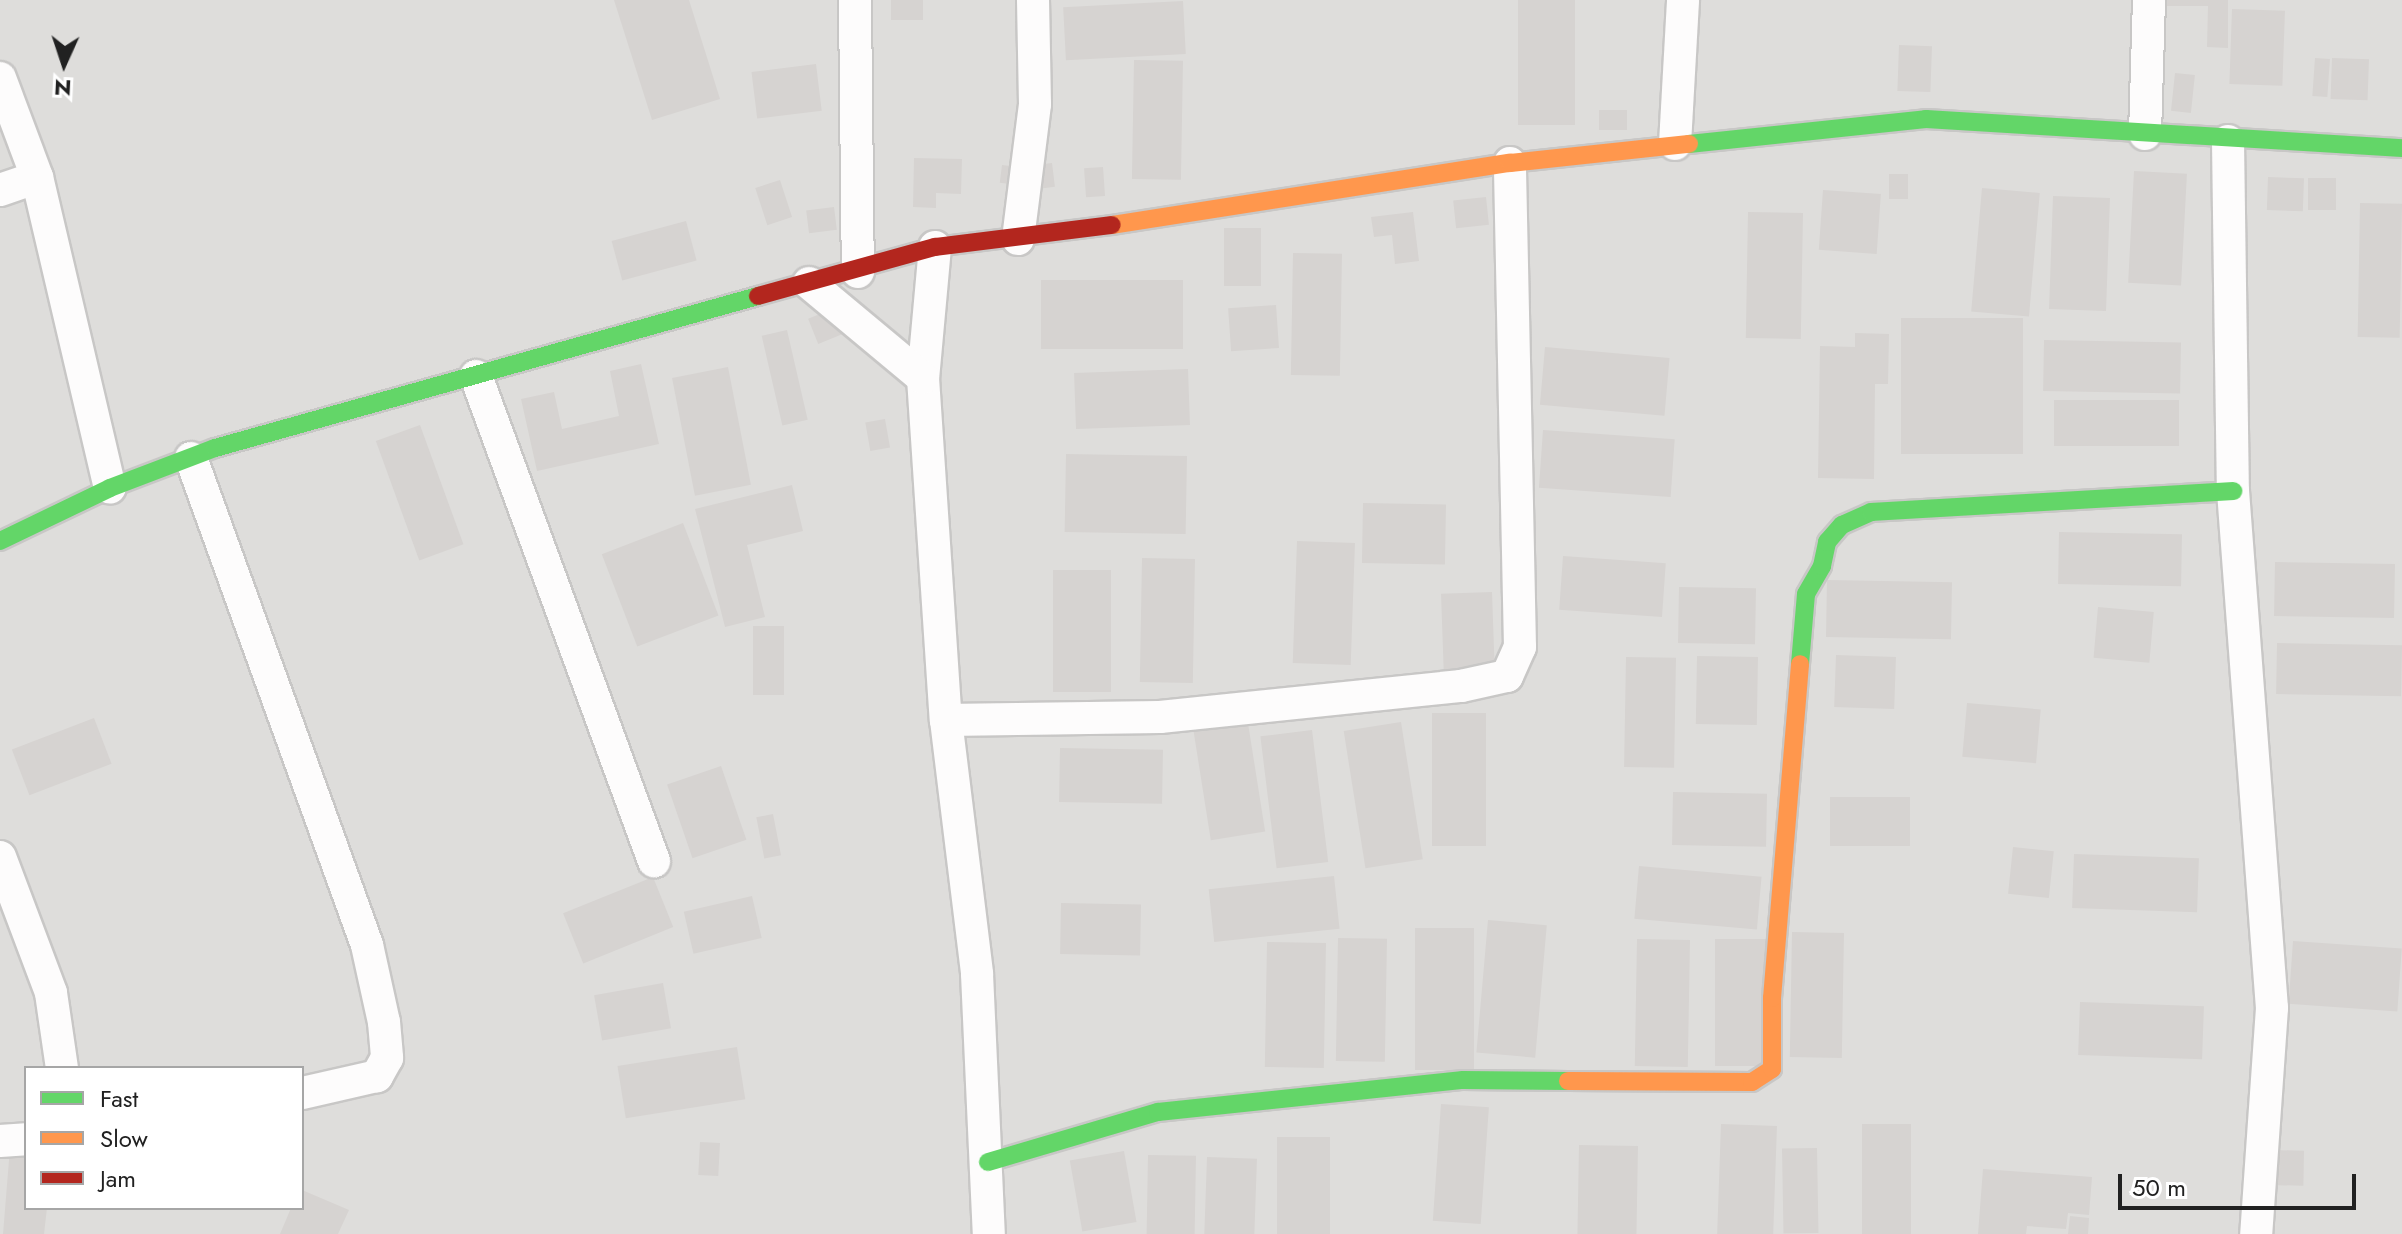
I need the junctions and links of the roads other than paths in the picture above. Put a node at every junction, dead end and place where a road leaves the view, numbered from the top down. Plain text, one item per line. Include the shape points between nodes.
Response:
1 (855, 0) edge
2 (1033, 0) edge
3 (1683, 0) edge
4 (2149, 0) edge
5 (0, 78) edge
6 (2145, 134) junction
7 (2228, 141) junction
8 (1675, 144) junction
9 (2402, 148) edge
10 (1510, 163) junction
11 (37, 177) junction
12 (0, 190) edge
13 (1018, 239) junction
14 (935, 247) junction
15 (858, 272) junction
16 (809, 283) junction
17 (476, 376) junction
18 (923, 378) junction
19 (191, 458) junction
20 (110, 488) junction
21 (2233, 491) junction
22 (0, 541) edge
23 (946, 720) junction
24 (0, 857) edge
25 (654, 861) dead end
26 (62, 1066) edge
27 (304, 1093) edge
28 (24, 1139) edge
29 (0, 1141) edge
30 (988, 1162) junction
31 (989, 1234) edge
32 (2256, 1234) edge

1 - 15 street
2 - 13 street via 1035,104
3 - 8 street
4 - 6 street
5 - 11 street
6 - 7 street
6 - 8 street via 1926,119
7 - 9 street
7 - 21 street
8 - 10 street
10 - 13 street
10 - 23 street via 1520,647 1507,676 1461,686 1160,717
11 - 12 street
11 - 20 street
13 - 14 street
14 - 15 street
14 - 18 street
15 - 16 street
16 - 17 street
16 - 18 street
17 - 19 street
17 - 25 street
18 - 23 street
19 - 20 street
19 - 27 street via 367,945 384,1022 387,1058 377,1076
20 - 22 street
21 - 30 street via 1871,512 1842,525 1827,542 1822,566 1806,594 1772,998 1772,1069 1763,1077 1752,1082 1463,1080 1158,1112
21 - 32 street via 2272,1008
23 - 30 street via 977,974
24 - 26 street via 51,993
28 - 29 street
30 - 31 street

